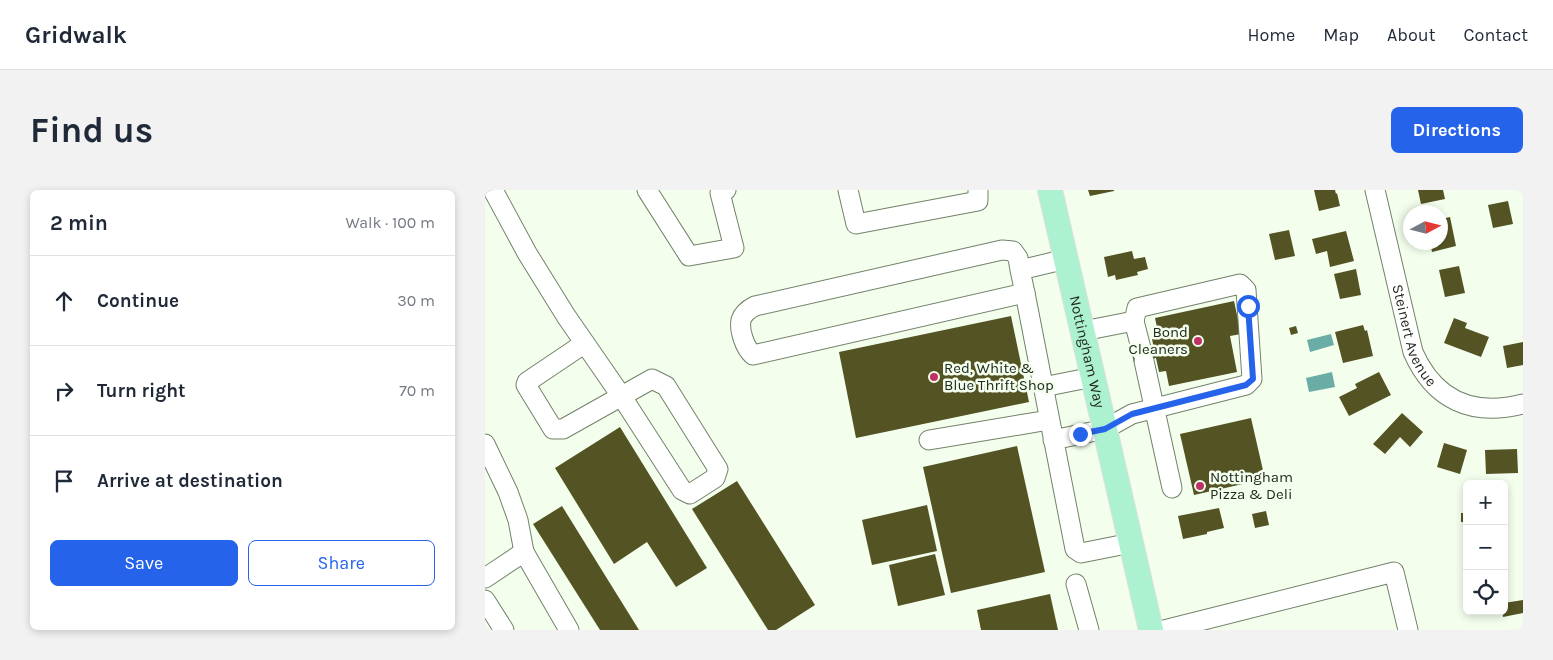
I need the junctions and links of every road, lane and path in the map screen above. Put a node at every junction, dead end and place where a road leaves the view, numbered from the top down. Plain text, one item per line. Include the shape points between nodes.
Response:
1 (493, 190) edge
2 (647, 190) edge
3 (726, 190) edge
4 (848, 190) edge
5 (978, 190) edge
6 (1050, 190) edge
7 (1375, 190) edge
8 (1066, 259) junction
9 (1020, 270) junction
10 (1025, 293) junction
11 (1135, 321) junction
12 (1083, 332) junction
13 (585, 343) junction
14 (1093, 377) junction
15 (1043, 387) junction
16 (622, 397) junction
17 (1523, 404) edge
18 (1154, 409) junction
19 (1049, 420) junction
20 (1105, 429) junction
21 (929, 440) dead end
22 (1053, 440) junction
23 (485, 444) edge
24 (1172, 488) dead end
25 (1131, 543) junction
26 (524, 552) junction
27 (485, 578) edge
28 (1077, 584) dead end
29 (485, 600) edge
30 (504, 630) edge
31 (569, 630) edge
32 (1089, 630) edge
33 (1151, 630) edge
34 (1163, 630) edge
35 (1408, 630) edge

1 - 13 street via 527,253
2 - 3 street via 689,256 734,248 720,193
4 - 5 street via 856,224 978,201
6 - 8 main road, Nottingham Way
7 - 17 street, Steinert Avenue via 1413,352 1420,368 1442,393 1460,403 1480,409
8 - 9 street
8 - 12 main road, Nottingham Way
9 - 10 street
9 - 10 street via 1013,251 1003,250 755,306 741,320 742,335 747,350 753,355
10 - 15 street
11 - 12 street
11 - 18 street
11 - 18 street via 1137,308 1240,284 1246,290 1253,379 1246,385
12 - 14 main road, Nottingham Way
13 - 16 street
13 - 16 street via 527,382 553,429 563,430
14 - 15 street
14 - 20 main road, Nottingham Way
15 - 19 street
16 - 16 street via 682,490 690,494 715,478 719,469 666,386 652,379
18 - 20 street via 1132,414
18 - 24 street
19 - 21 street
19 - 22 street
20 - 22 street
20 - 25 main road, Nottingham Way
22 - 25 street via 1075,549 1081,553
23 - 26 street via 508,492
25 - 33 main road, Nottingham Way
26 - 27 street
26 - 31 street
28 - 32 street
29 - 30 street
34 - 35 street via 1394,572

